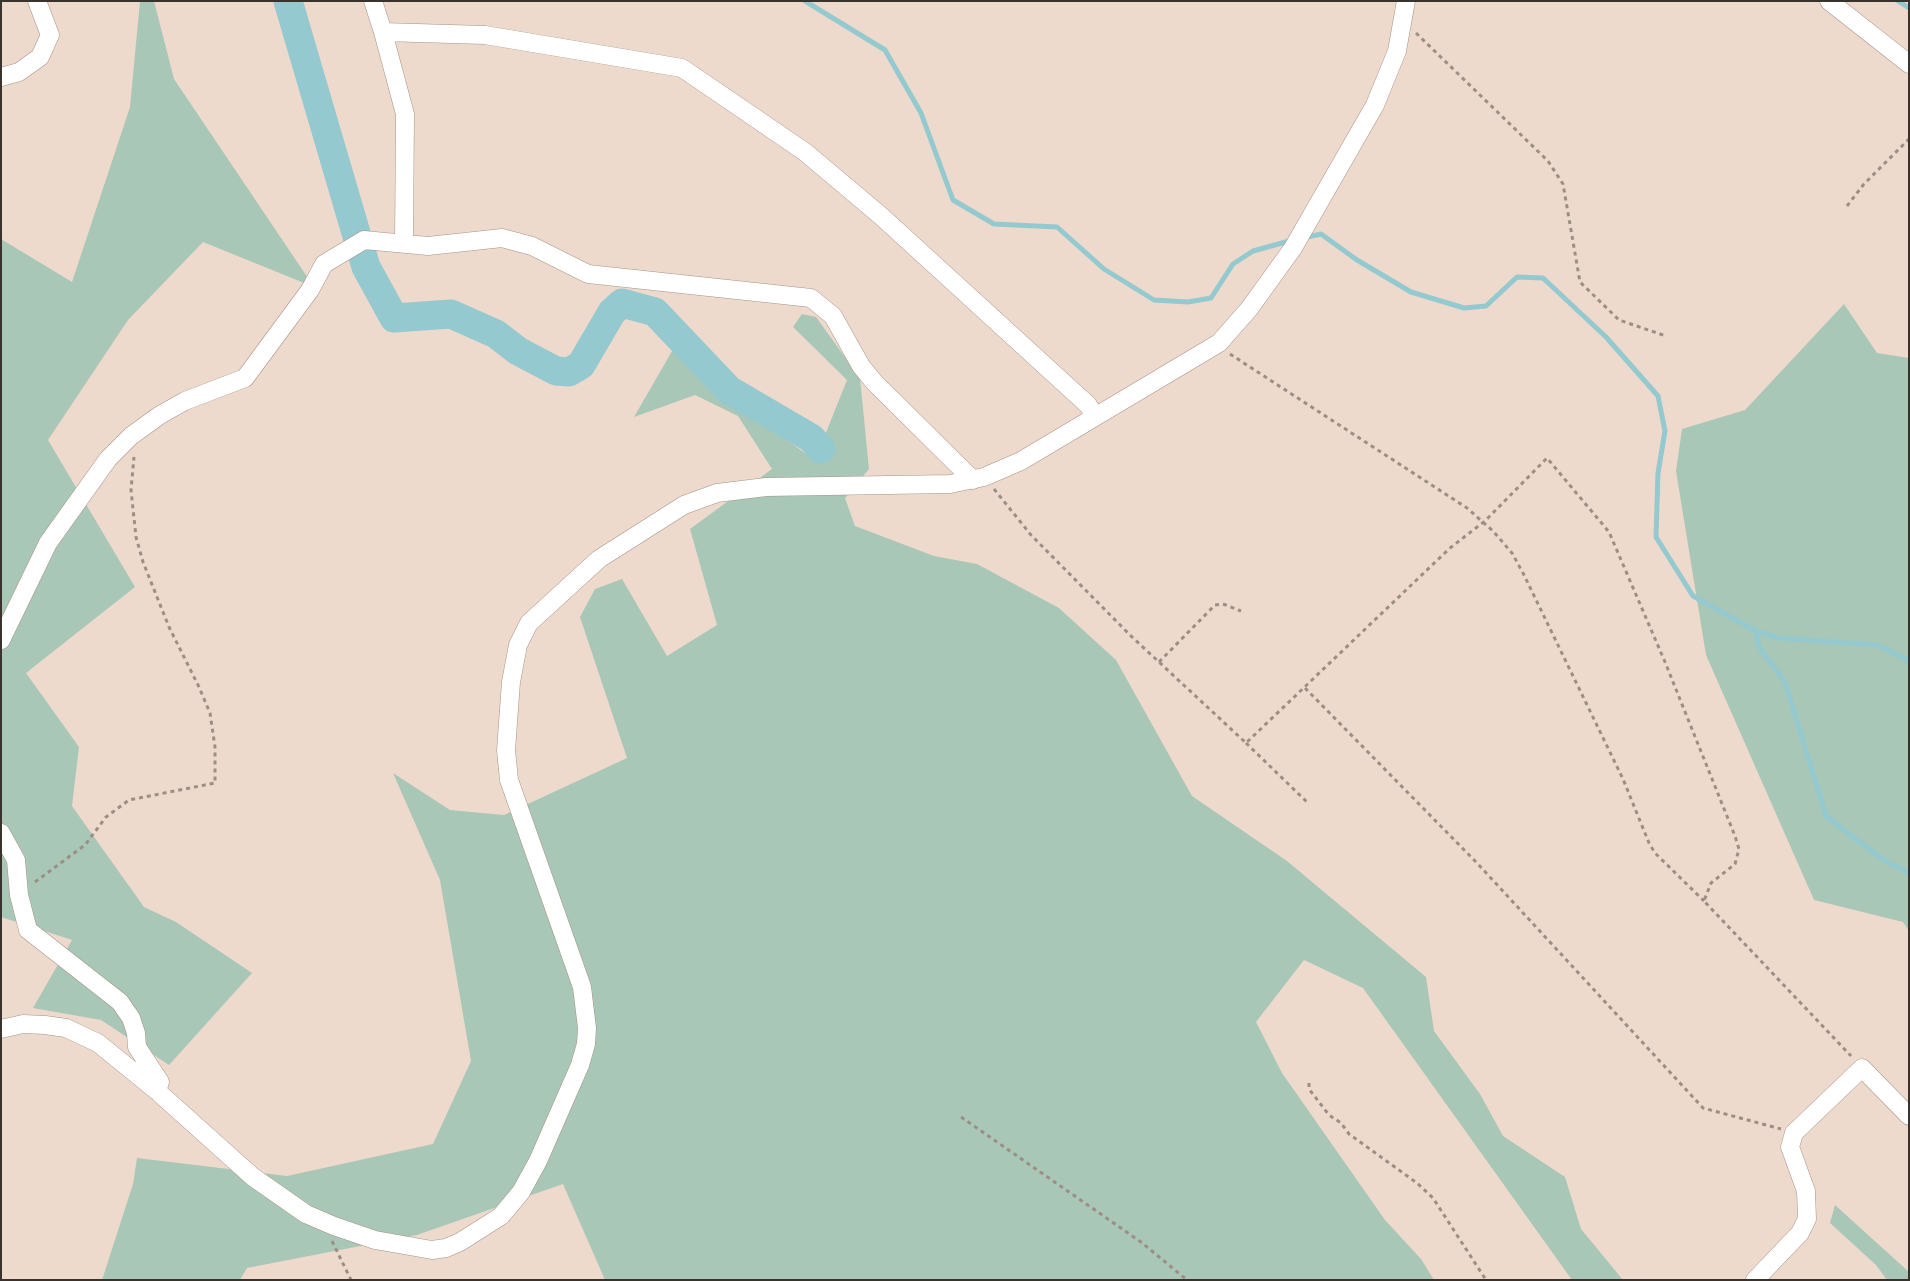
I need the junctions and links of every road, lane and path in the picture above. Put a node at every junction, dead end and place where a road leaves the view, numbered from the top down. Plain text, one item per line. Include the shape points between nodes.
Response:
1 (37, 1) edge
2 (373, 1) edge
3 (1406, 1) edge
4 (1829, 1) edge
5 (1403, 24) junction
6 (383, 32) junction
7 (1909, 64) edge
8 (1, 77) edge
9 (1909, 139) edge
10 (1847, 206) dead end
11 (404, 242) junction
12 (1666, 336) dead end
13 (1219, 343) junction
14 (1095, 416) junction
15 (133, 435) junction
16 (978, 478) junction
17 (1484, 521) junction
18 (1242, 611) dead end
19 (1, 640) edge
20 (1159, 662) junction
21 (1305, 688) junction
22 (1246, 743) junction
23 (1309, 804) dead end
24 (1, 833) edge
25 (19, 892) junction
26 (1704, 901) junction
27 (1, 1029) edge
28 (1862, 1068) junction
29 (1309, 1083) dead end
30 (158, 1091) junction
31 (1909, 1116) edge
32 (961, 1117) dead end
33 (1794, 1133) junction
34 (334, 1226) junction
35 (351, 1280) edge
36 (1187, 1280) edge
37 (1486, 1280) edge
38 (1756, 1280) edge

1 - 8 street via 50,35 40,57 19,72
2 - 6 street
3 - 5 street
4 - 7 street
5 - 12 path via 1422,37 1548,161 1563,184 1580,282 1620,320
5 - 13 street via 1388,79 1306,226 1249,309
6 - 11 street via 405,114
6 - 14 street via 485,35 682,68 805,152 1088,405
9 - 10 path
11 - 15 street via 364,240 324,264 310,290 245,378 185,401
11 - 16 street via 428,246 502,238 532,246 588,274 811,298 833,316 861,366 874,382
13 - 14 street
13 - 17 path via 1227,352
14 - 16 street via 1021,461
15 - 19 street via 108,459 60,523
15 - 25 path via 136,440 131,490 136,537 169,627 210,712 215,747 215,783 129,800 106,817 85,845
16 - 20 path via 1030,535
16 - 34 street via 950,484 766,487 717,494 670,512 599,559 528,623 514,661 507,766 515,800 582,987 587,1028 580,1065 521,1192 501,1216 475,1234 446,1248 432,1250 376,1240
17 - 21 path via 1450,548
17 - 26 path via 1523,572 1624,780 1655,853
17 - 26 path via 1548,458 1609,532 1710,771 1739,849 1735,864 1712,883
18 - 20 path via 1215,605
20 - 22 path
21 - 22 path
21 - 33 path via 1477,863 1703,1108
22 - 23 path
24 - 25 street via 16,860
25 - 30 street via 28,930 120,1002 131,1018 137,1047 160,1082
26 - 28 path
27 - 30 street via 23,1024 45,1025 80,1034 98,1043
28 - 31 street
28 - 33 street
29 - 37 path via 1309,1089 1329,1115 1349,1134 1433,1198
30 - 34 street via 253,1177 306,1214
32 - 36 path via 1141,1242
33 - 38 street via 1790,1147 1806,1191 1807,1219 1800,1233
34 - 35 path via 331,1240

